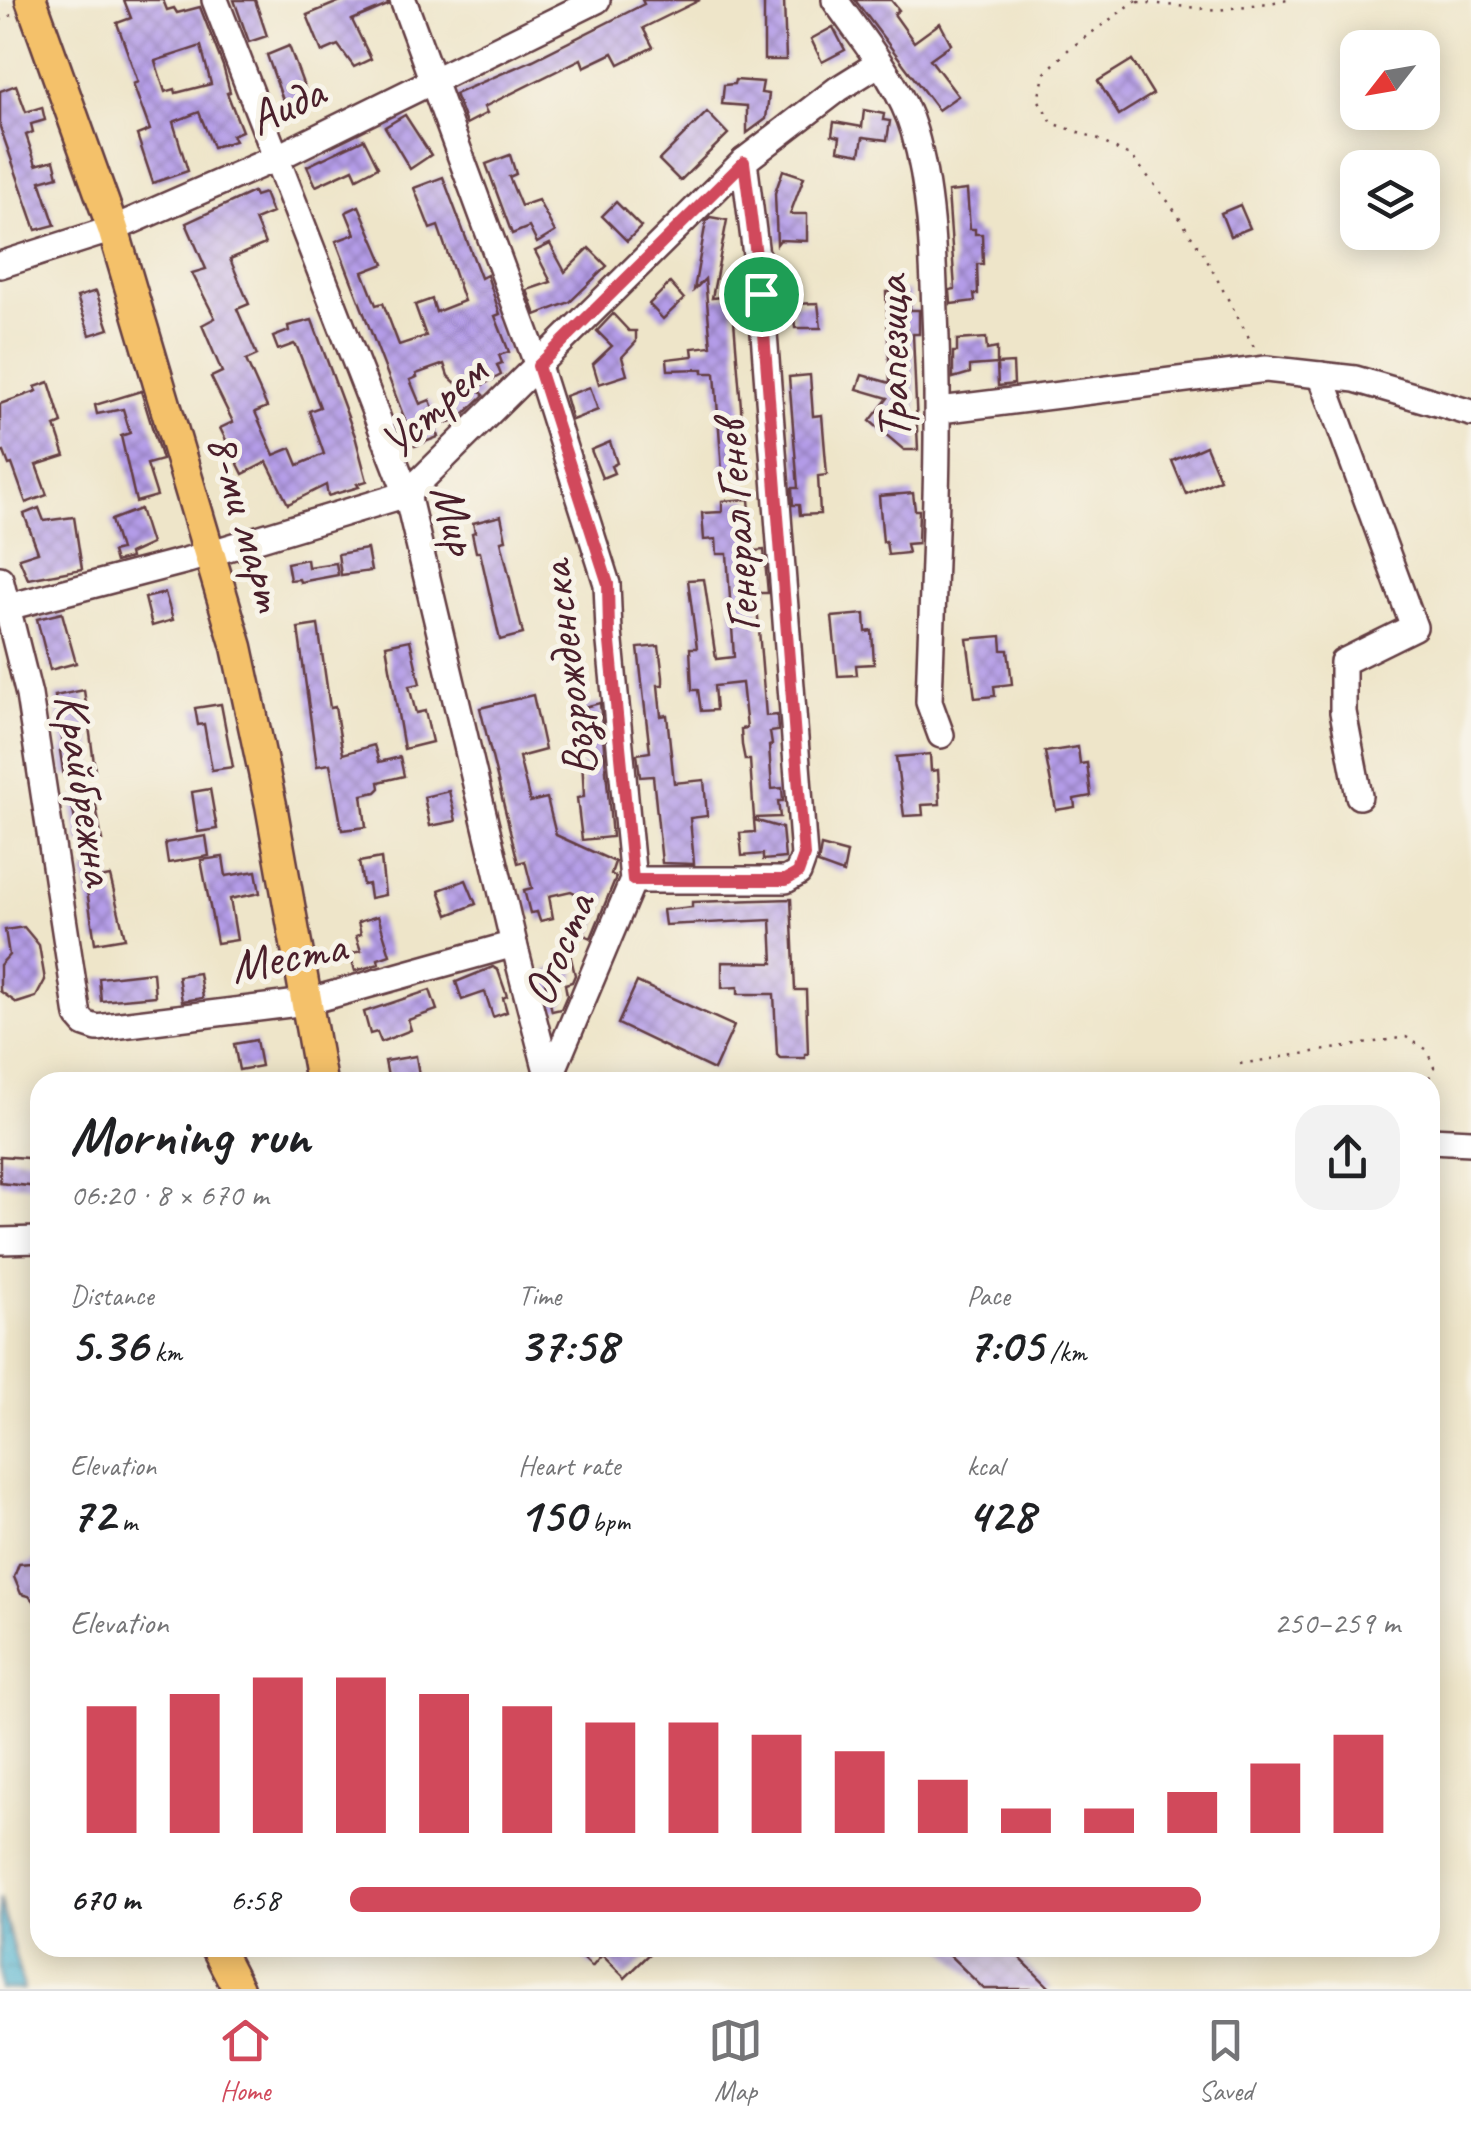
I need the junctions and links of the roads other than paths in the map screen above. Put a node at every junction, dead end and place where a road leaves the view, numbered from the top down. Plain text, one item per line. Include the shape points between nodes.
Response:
1 (31, 0) edge
2 (215, 0) edge
3 (403, 0) edge
4 (598, 0) edge
5 (836, 0) edge
6 (878, 64) junction
7 (432, 83) junction
8 (276, 158) junction
9 (744, 162) junction
10 (113, 229) junction
11 (0, 265) edge
12 (538, 366) junction
13 (1322, 375) junction
14 (940, 410) junction
15 (1471, 414) edge
16 (407, 494) junction
17 (212, 553) junction
18 (0, 579) edge
19 (5, 609) edge
20 (941, 735) dead end
21 (1359, 796) dead end
22 (633, 880) junction
23 (786, 880) joint
24 (514, 944) junction
25 (306, 1002) junction
26 (78, 1016) joint
27 (320, 1072) edge
28 (546, 1072) edge
29 (552, 1072) edge
30 (1440, 1140) edge
31 (1471, 1142) edge
32 (30, 1240) edge
33 (0, 1241) edge
34 (222, 1957) edge
35 (238, 1989) edge

1 - 10 main road, 8-ми март
2 - 8 street, Мир
3 - 7 street, Възрожденска
4 - 7 street, Аида
5 - 6 street, Трапезица
6 - 9 street, Устрем
6 - 14 street, Трапезица via 908,116 924,174
7 - 8 street, Аида
7 - 12 street, Възрожденска
8 - 10 street, Аида
8 - 16 street, Мир
9 - 12 street, Устрем
9 - 23 street, Генерал Генев via 761,294 804,856 798,873
10 - 11 street, Аида
10 - 17 main road, 8-ми март
12 - 16 street, Устрем
12 - 22 street, Възрожденска via 608,584
13 - 14 street via 1266,370
13 - 15 street
13 - 21 street via 1414,627 1344,662 1343,712
14 - 20 street, Трапезица via 929,702
16 - 17 street, Устрем
16 - 24 street, Мир
17 - 19 street, Устрем
17 - 25 main road, 8-ми март via 264,771
18 - 19 street, Крайбрежна
19 - 26 street, Крайбрежна via 29,695
22 - 23 street, Огоста
22 - 29 street, Огоста
24 - 25 street, Места
24 - 28 street, Мир
25 - 26 street, Места via 97,1028
25 - 27 main road, 8-ми март
30 - 31 street
32 - 33 street
34 - 35 main road

